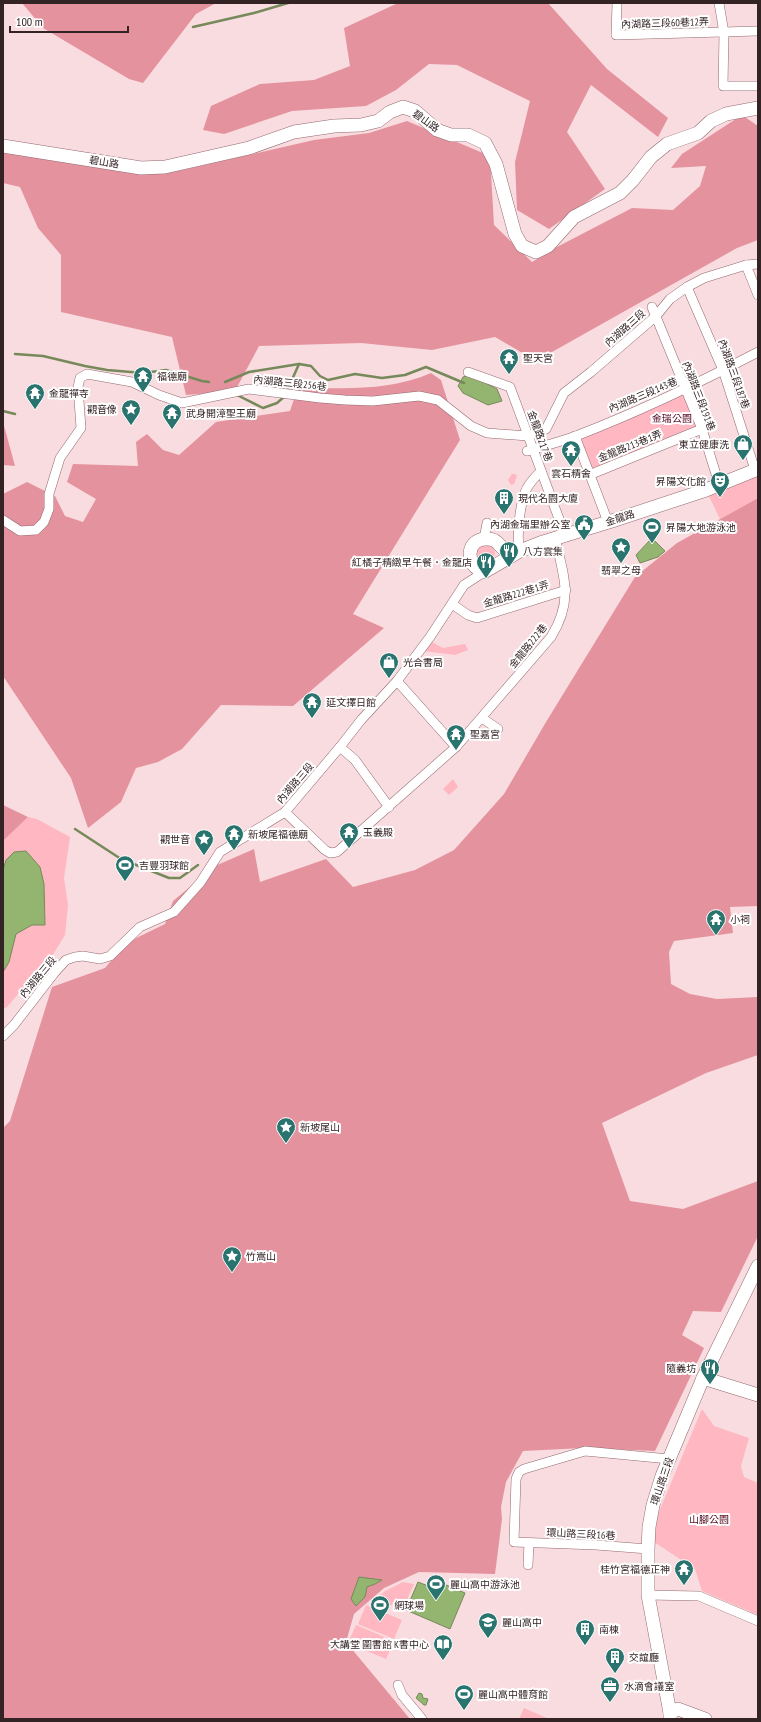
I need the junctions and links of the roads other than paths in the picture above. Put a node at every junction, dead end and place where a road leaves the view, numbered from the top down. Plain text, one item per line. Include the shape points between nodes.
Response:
1 (617, 3) edge
2 (719, 3) edge
3 (758, 31) edge
4 (724, 32) junction
5 (758, 86) edge
6 (758, 108) edge
7 (3, 146) edge
8 (758, 264) edge
9 (746, 265) junction
10 (687, 287) junction
11 (758, 295) edge
12 (652, 307) dead end
13 (656, 316) junction
14 (758, 352) edge
15 (723, 370) junction
16 (468, 372) dead end
17 (686, 389) junction
18 (546, 429) junction
19 (702, 429) junction
20 (528, 436) junction
21 (575, 436) junction
22 (550, 444) junction
23 (530, 450) junction
24 (756, 469) edge
25 (541, 471) junction
26 (589, 475) junction
27 (719, 484) junction
28 (3, 520) edge
29 (608, 522) junction
30 (487, 523) dead end
31 (560, 536) junction
32 (484, 539) junction
33 (520, 551) junction
34 (484, 572) junction
35 (566, 590) junction
36 (452, 604) junction
37 (397, 681) junction
38 (482, 718) junction
39 (498, 729) dead end
40 (340, 747) junction
41 (456, 747) junction
42 (390, 807) junction
43 (285, 812) junction
44 (3, 1036) edge
45 (758, 1266) edge
46 (702, 1378) junction
47 (758, 1395) edge
48 (669, 1459) junction
49 (529, 1542) junction
50 (648, 1549) junction
51 (528, 1565) dead end
52 (648, 1595) junction
53 (758, 1621) edge
54 (398, 1685) dead end
55 (672, 1717) edge
56 (422, 1719) edge
57 (705, 1719) edge

1 - 4 street, 內湖路三段60巷12弄 via 616,35
2 - 4 street
3 - 4 street
4 - 5 street via 723,86
6 - 7 street, 碧山路 via 726,114 711,121 698,133 667,144 651,157 620,193 574,217 548,246 536,252 522,246 516,234 496,164 485,142 468,135 451,135 437,130 415,110 403,107 378,121 294,132 249,148 165,167 140,168
8 - 9 street, 內湖路三段
9 - 10 street, 內湖路三段 via 704,278
9 - 11 street
10 - 13 street, 內湖路三段 via 670,299
10 - 15 street, 內湖路三段187巷
12 - 13 street, 內湖路三段191巷
13 - 17 street, 內湖路三段191巷
13 - 18 street, 內湖路三段 via 564,393
14 - 15 street, 內湖路三段143巷
15 - 17 street, 內湖路三段143巷
15 - 24 street, 內湖路三段187巷
16 - 20 street, 金龍路217巷 via 510,387
17 - 19 street, 內湖路三段191巷
17 - 21 street, 內湖路三段143巷
18 - 20 street
18 - 22 street
19 - 26 street, 金龍路213巷1弄
19 - 27 street, 內湖路三段191巷
20 - 23 street, 金龍路217巷
20 - 28 street, 內湖路三段256巷 via 487,433 471,426 438,400 419,396 373,401 345,400 249,389 182,402 159,395 132,382 87,374 80,378 78,387 81,428 60,458 44,522 36,530 20,531
21 - 22 street, 內湖路三段143巷
21 - 26 street
22 - 23 street, 內湖路三段143巷
23 - 25 street, 金龍路217巷
24 - 27 street, 金龍路
25 - 31 street, 金龍路217巷
25 - 33 street via 526,489 523,499 518,539
26 - 29 street
27 - 29 street, 金龍路
29 - 31 street, 金龍路
30 - 32 street
31 - 33 street, 金龍路
31 - 35 street, 金龍路222巷
32 - 33 street via 493,540 510,553
32 - 34 street via 473,546 470,556 474,567
33 - 34 street, 金龍路
34 - 36 street, 內湖路三段 via 464,585
35 - 36 street, 金龍路222巷1弄 via 477,618
35 - 38 street, 金龍路222巷 via 558,626 551,637
36 - 37 street, 內湖路三段
37 - 40 street, 內湖路三段
37 - 41 street
38 - 39 street
38 - 41 street, 金龍路222巷
40 - 42 street via 355,760
40 - 43 street, 內湖路三段
41 - 42 street, 金龍路222巷
42 - 43 street, 金龍路222巷 via 337,852 330,853
43 - 44 street, 內湖路三段 via 220,852 200,883 174,912 140,927 110,956 100,959 75,957 66,960
45 - 46 street, 環山路三段
46 - 47 street
46 - 48 street, 環山路三段
48 - 49 street, 環山路三段16巷 via 585,1451 519,1472 515,1488 514,1542
48 - 50 street, 環山路三段 via 653,1505
49 - 50 street, 環山路三段16巷
49 - 51 street
50 - 52 street, 環山路三段
52 - 53 street via 698,1596
52 - 55 street, 環山路三段
54 - 56 street via 402,1695
55 - 57 street via 678,1710

